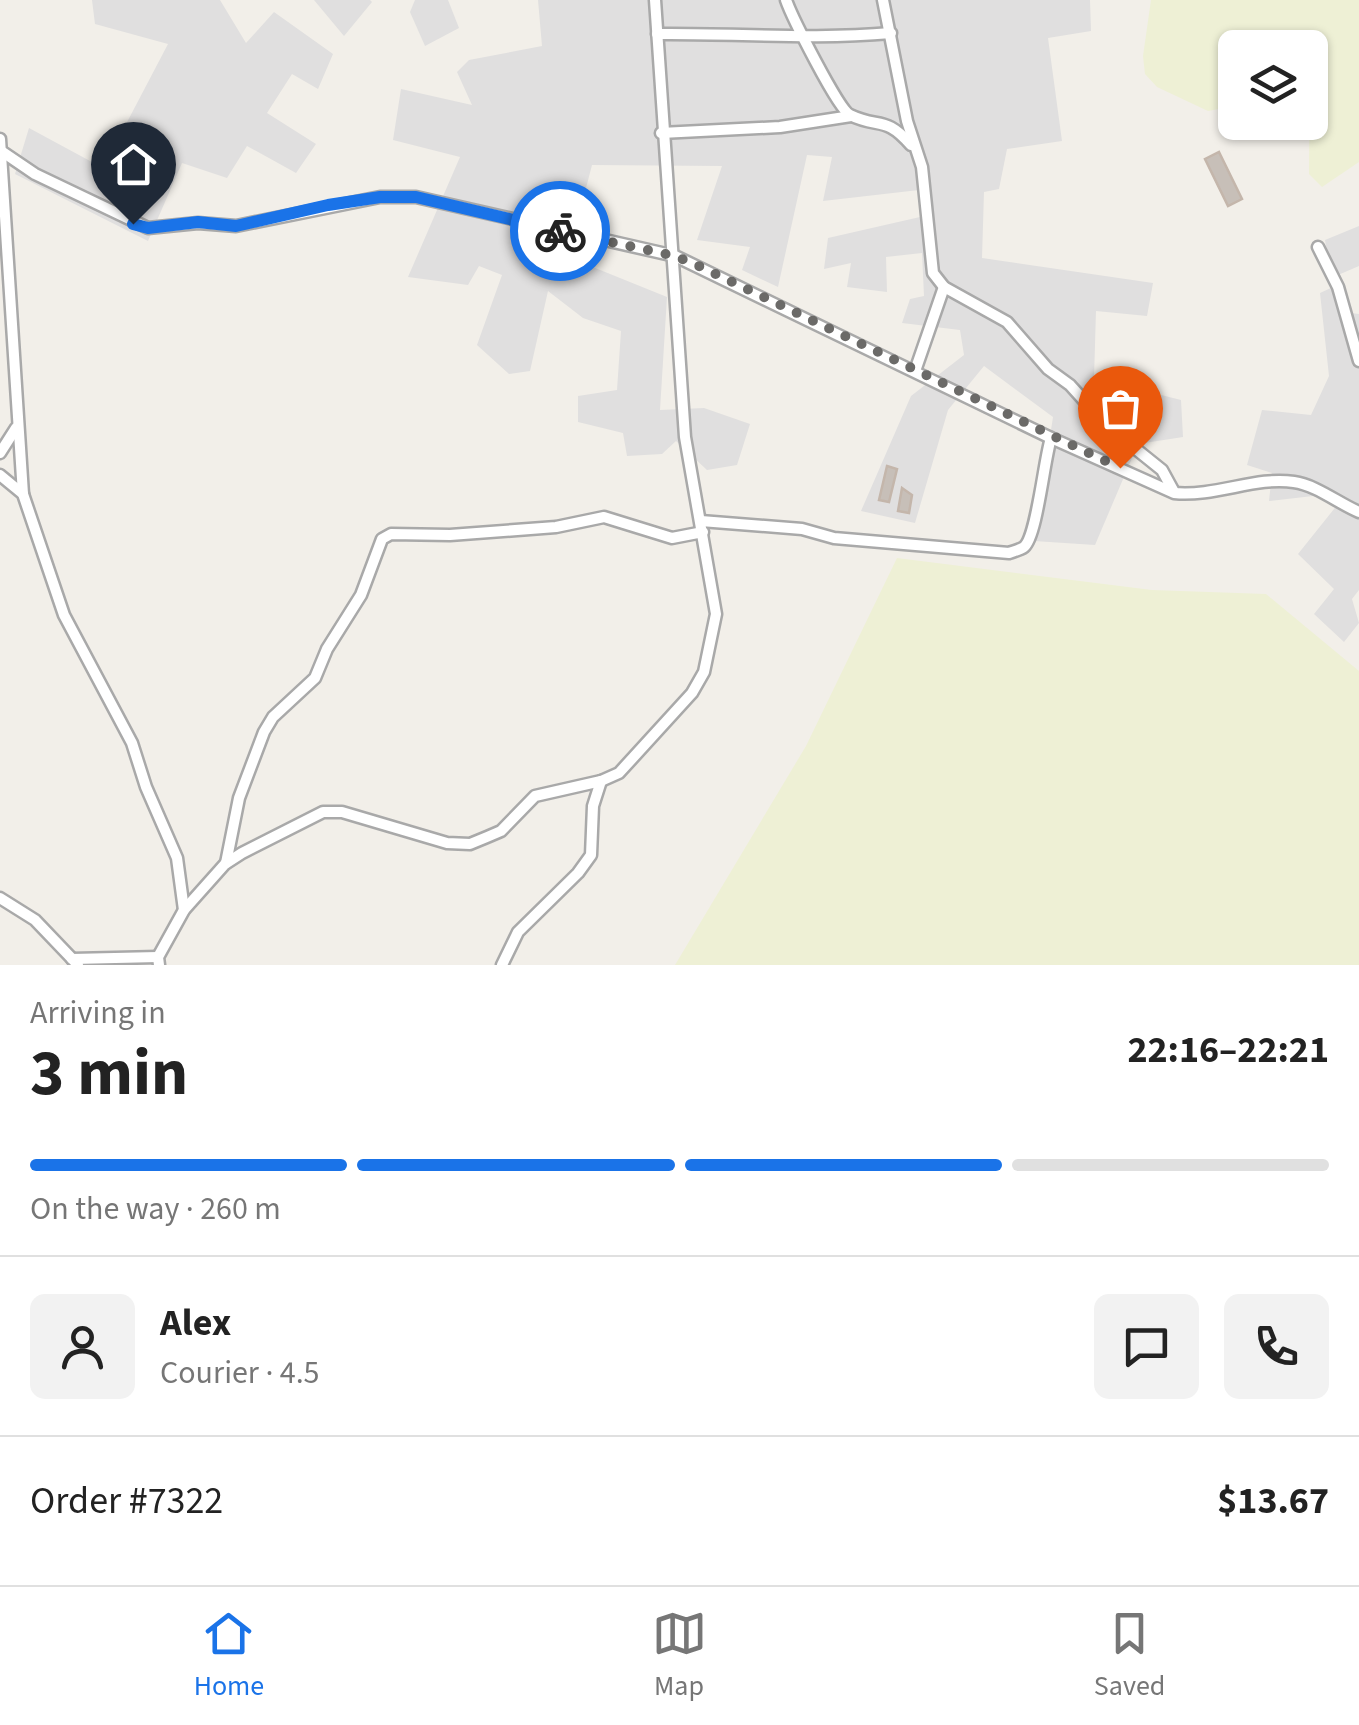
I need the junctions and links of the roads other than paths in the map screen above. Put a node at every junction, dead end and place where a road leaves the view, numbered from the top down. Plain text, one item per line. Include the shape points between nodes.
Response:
1 (655, 0) edge
2 (786, 0) edge
3 (882, 0) edge
4 (891, 33) junction
5 (657, 34) junction
6 (804, 40) junction
7 (851, 116) junction
8 (662, 133) junction
9 (0, 139) edge
10 (1, 151) edge
11 (917, 151) junction
12 (1318, 247) dead end
13 (675, 256) junction
14 (944, 288) junction
15 (1359, 361) edge
16 (916, 371) junction
17 (17, 428) junction
18 (1051, 438) junction
19 (0, 453) edge
20 (0, 474) edge
21 (1174, 492) junction
22 (23, 494) junction
23 (1359, 512) edge
24 (702, 527) junction
25 (601, 781) junction
26 (225, 864) junction
27 (0, 898) edge
28 (184, 910) junction
29 (159, 961) edge
30 (75, 962) edge
31 (502, 965) edge

1 - 5 street
2 - 6 street
3 - 4 street
4 - 6 street
4 - 11 street
5 - 6 street
5 - 8 street
6 - 7 street
7 - 8 street via 764,129
7 - 11 street via 898,129
8 - 13 street
9 - 10 street
10 - 13 street via 148,228 236,226 328,205 416,197
10 - 17 street
11 - 14 street via 928,256
12 - 15 street via 1338,287
13 - 16 street
13 - 24 street via 685,437
14 - 16 street
14 - 21 street via 1008,322 1048,369 1162,470
16 - 18 street
17 - 19 street
17 - 22 street
18 - 21 street
18 - 24 street via 1034,532 1024,547 1009,553 834,538 802,529
20 - 22 street
21 - 23 street via 1298,482
22 - 28 street via 64,615 132,743 164,822
24 - 25 street via 716,614 704,672 635,758
24 - 26 street via 672,538 604,517 556,527 390,534 315,678 264,732 239,798
25 - 26 street via 535,796 500,831 470,844 323,812
25 - 31 street via 592,806 591,855 518,932
26 - 28 street
27 - 30 street via 34,920
28 - 29 street
29 - 30 street

